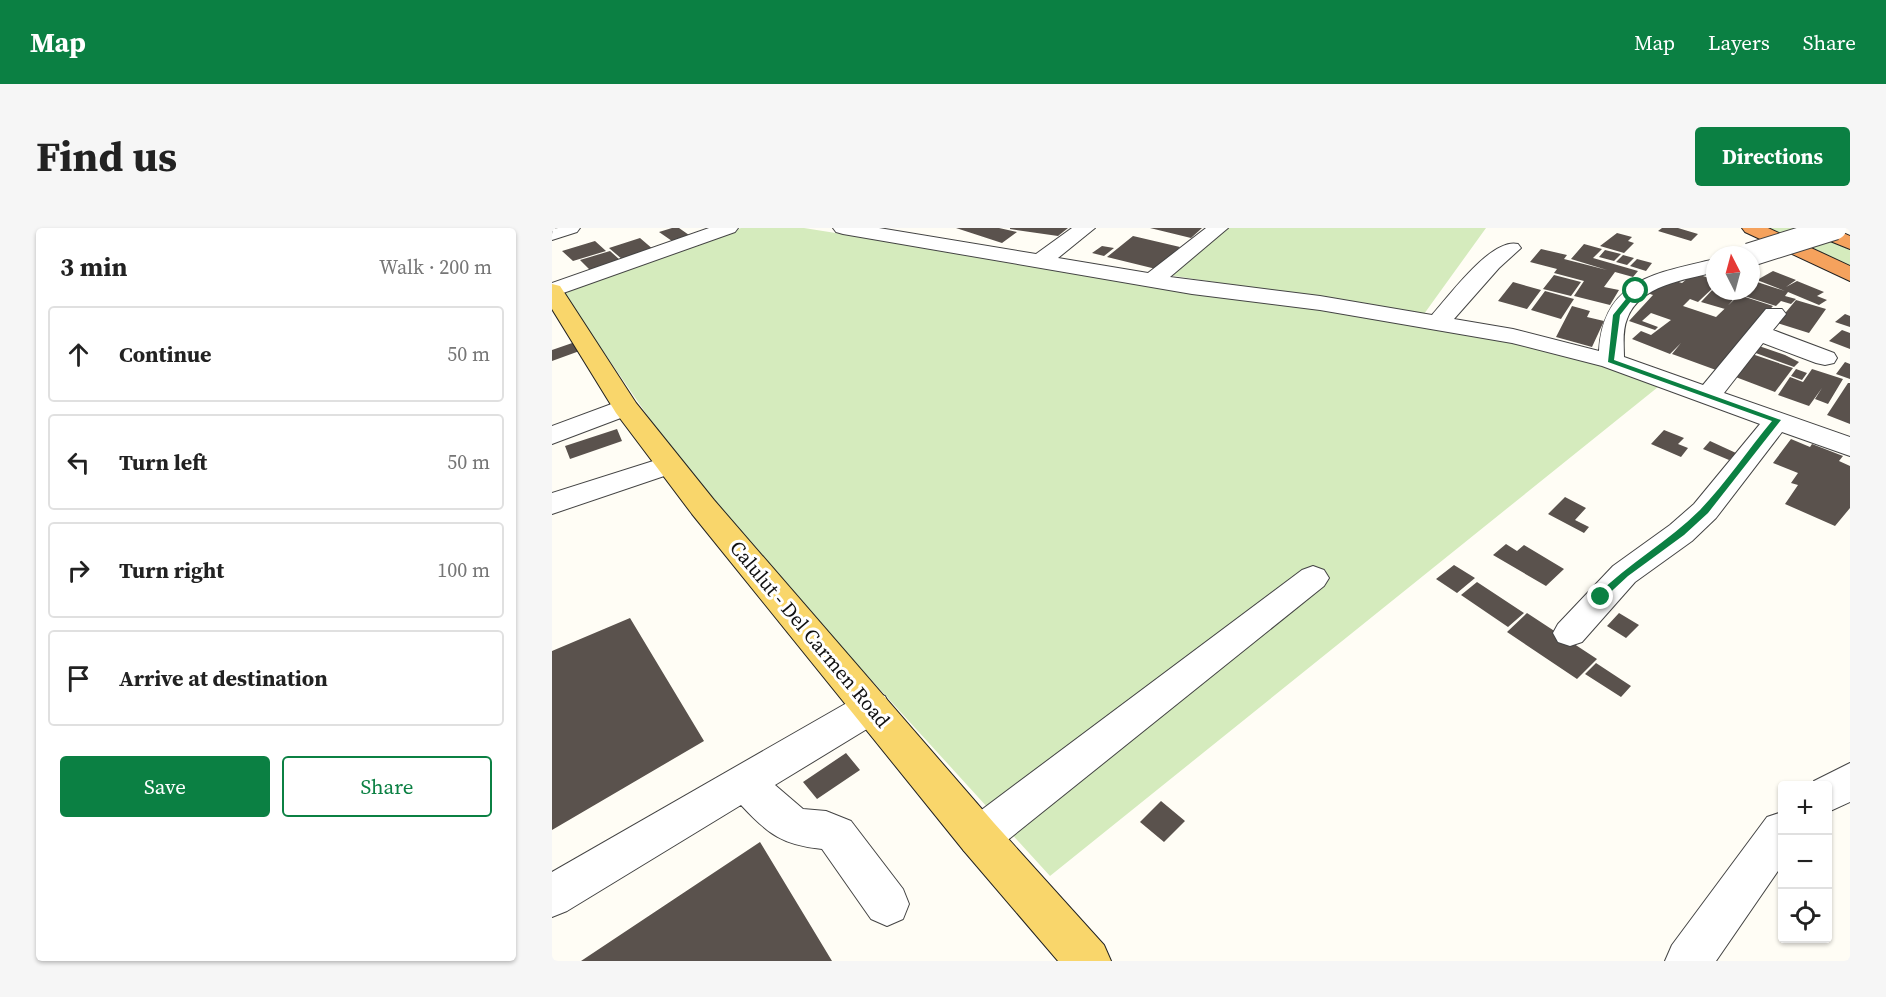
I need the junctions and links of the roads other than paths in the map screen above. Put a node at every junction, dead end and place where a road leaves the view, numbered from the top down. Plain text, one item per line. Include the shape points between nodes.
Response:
1 (570, 228) edge
2 (728, 228) edge
3 (843, 228) edge
4 (1085, 228) edge
5 (1218, 228) edge
6 (1752, 228) edge
7 (1815, 228) edge
8 (1835, 228) edge
9 (694, 232) edge
10 (552, 234) edge
11 (1850, 243) edge
12 (1511, 248) dead end
13 (1760, 252) edge
14 (1042, 260) junction
15 (1706, 268) edge
16 (1850, 274) edge
17 (1153, 280) junction
18 (552, 291) edge
19 (1438, 322) junction
20 (1825, 358) dead end
21 (1611, 361) junction
22 (1708, 396) junction
23 (625, 407) junction
24 (1777, 420) junction
25 (552, 436) edge
26 (1850, 447) edge
27 (669, 465) junction
28 (552, 504) edge
29 (1313, 578) dead end
30 (1570, 633) dead end
31 (872, 707) junction
32 (744, 781) junction
33 (1850, 781) edge
34 (1832, 791) edge
35 (1779, 835) edge
36 (979, 837) junction
37 (552, 896) edge
38 (887, 904) dead end
39 (1088, 961) edge
40 (1688, 961) edge

1 - 10 street
2 - 9 street
3 - 14 street
4 - 14 street
5 - 17 street
6 - 16 highway
7 - 11 highway
8 - 13 street, bridge
9 - 18 street
12 - 19 street via 1491,263
14 - 17 street
15 - 21 street via 1636,291 1616,315
17 - 19 street
18 - 23 main road, Calulut - Del Carmen Road
19 - 21 street
20 - 22 street via 1766,323
21 - 22 street
22 - 24 street
23 - 25 street
23 - 27 main road, Calulut - Del Carmen Road
24 - 26 street
24 - 30 street via 1704,511 1681,533 1624,573
27 - 28 street
27 - 31 main road, Calulut - Del Carmen Road
29 - 36 street
31 - 32 street
31 - 36 main road, Calulut - Del Carmen Road
32 - 37 street
32 - 38 street via 792,825 836,834
33 - 34 street
35 - 40 street
36 - 39 main road, Calulut - Del Carmen Road

